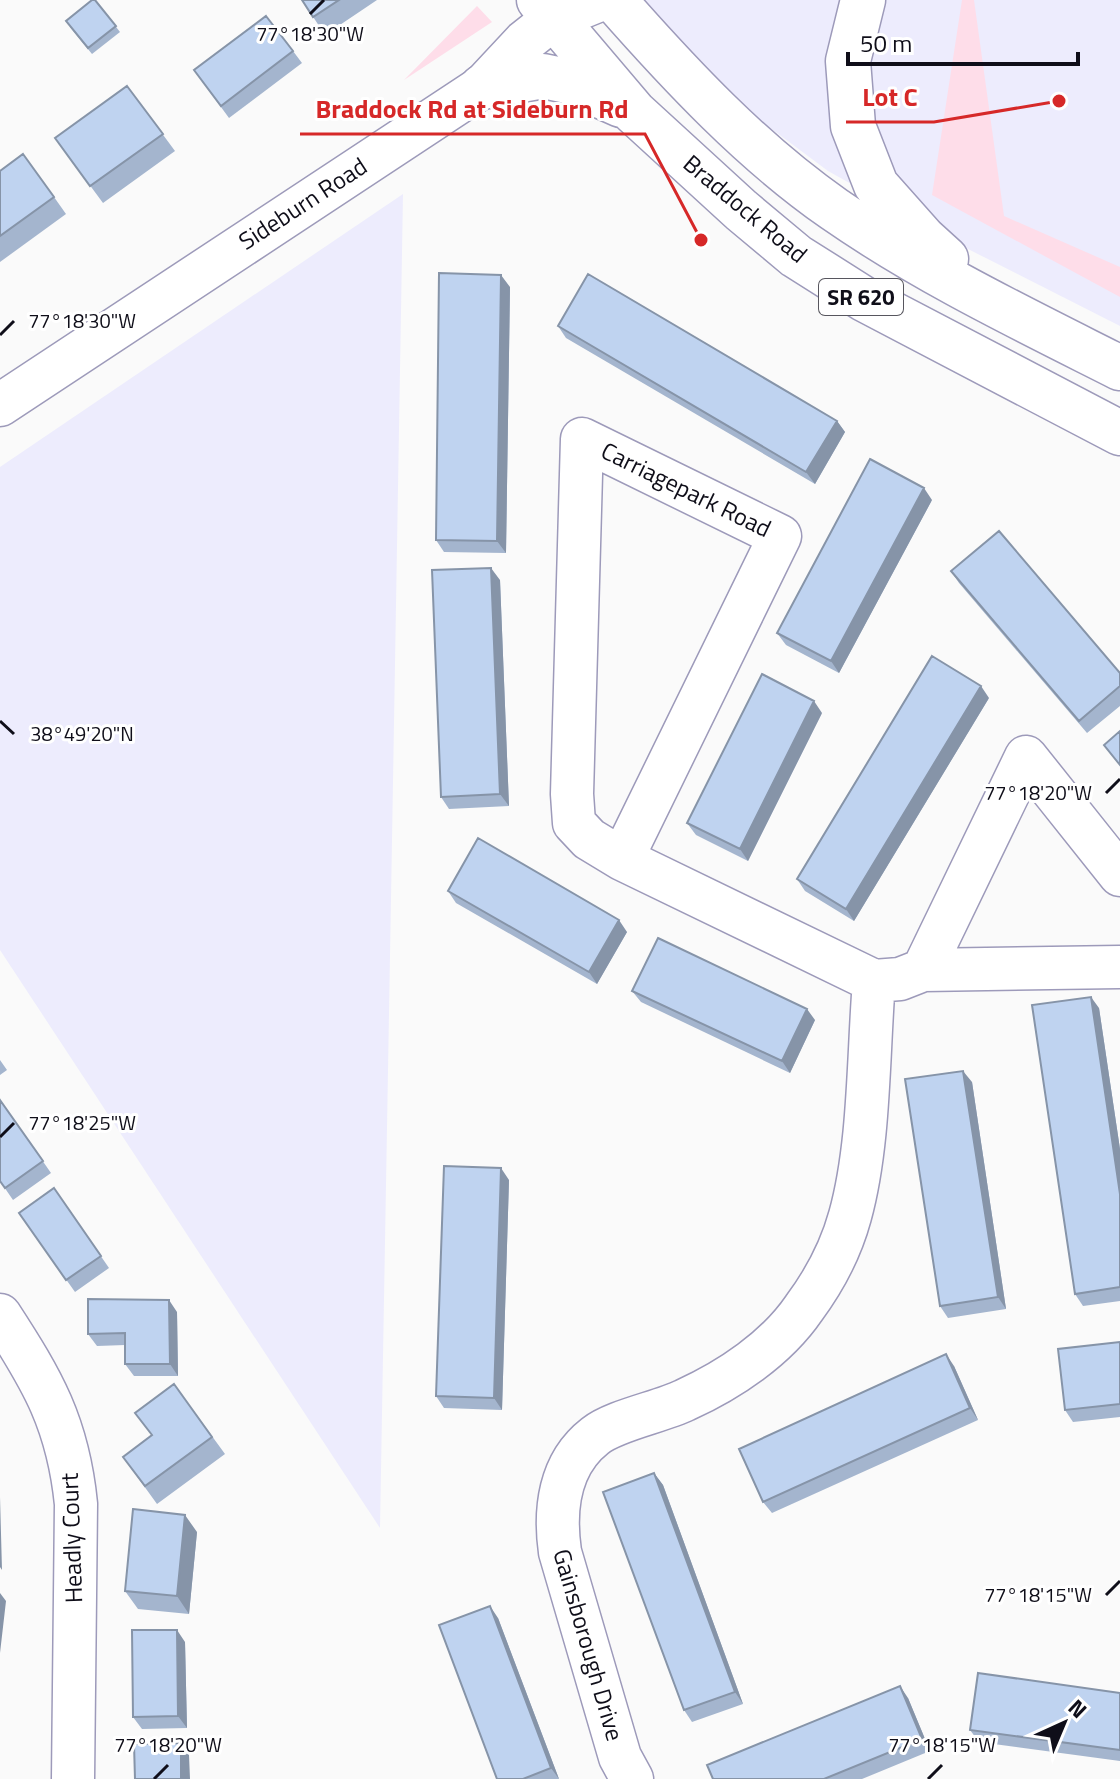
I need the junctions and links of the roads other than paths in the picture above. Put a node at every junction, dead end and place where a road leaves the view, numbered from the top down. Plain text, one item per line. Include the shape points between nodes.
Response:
1 (600, 0) edge
2 (614, 0) edge
3 (863, 0) edge
4 (546, 10) edge
5 (482, 87) junction
6 (634, 112) junction
7 (1001, 308) junction
8 (1120, 368) edge
9 (0, 405) edge
10 (1120, 433) edge
11 (622, 859) junction
12 (1120, 875) edge
13 (1120, 967) edge
14 (923, 970) junction
15 (874, 981) junction
16 (0, 1315) edge
17 (73, 1779) edge
18 (632, 1779) edge

1 - 4 street, Sideburn Road
2 - 7 main road, SR 620 via 763,152 821,199
3 - 7 main road via 848,61 853,126 876,185 924,239
4 - 5 street, Sideburn Road
4 - 6 main road, Braddock Road / SR 620
5 - 6 main road via 543,76 567,81
5 - 9 street, Sideburn Road
6 - 10 main road, Braddock Road / SR 620 via 796,256 889,313
7 - 8 main road, SR 620
11 - 11 street, Carriagepark Road via 780,536 582,439 574,823
11 - 15 street, Carriagepark Road
12 - 14 street via 1026,757
13 - 14 street
14 - 15 street
15 - 18 street, Gainsborough Drive via 858,1177 850,1218 831,1266 804,1309 730,1377 596,1435 573,1461 562,1487 555,1519 560,1552 620,1757
16 - 17 street, Headly Court via 53,1404 73,1474

